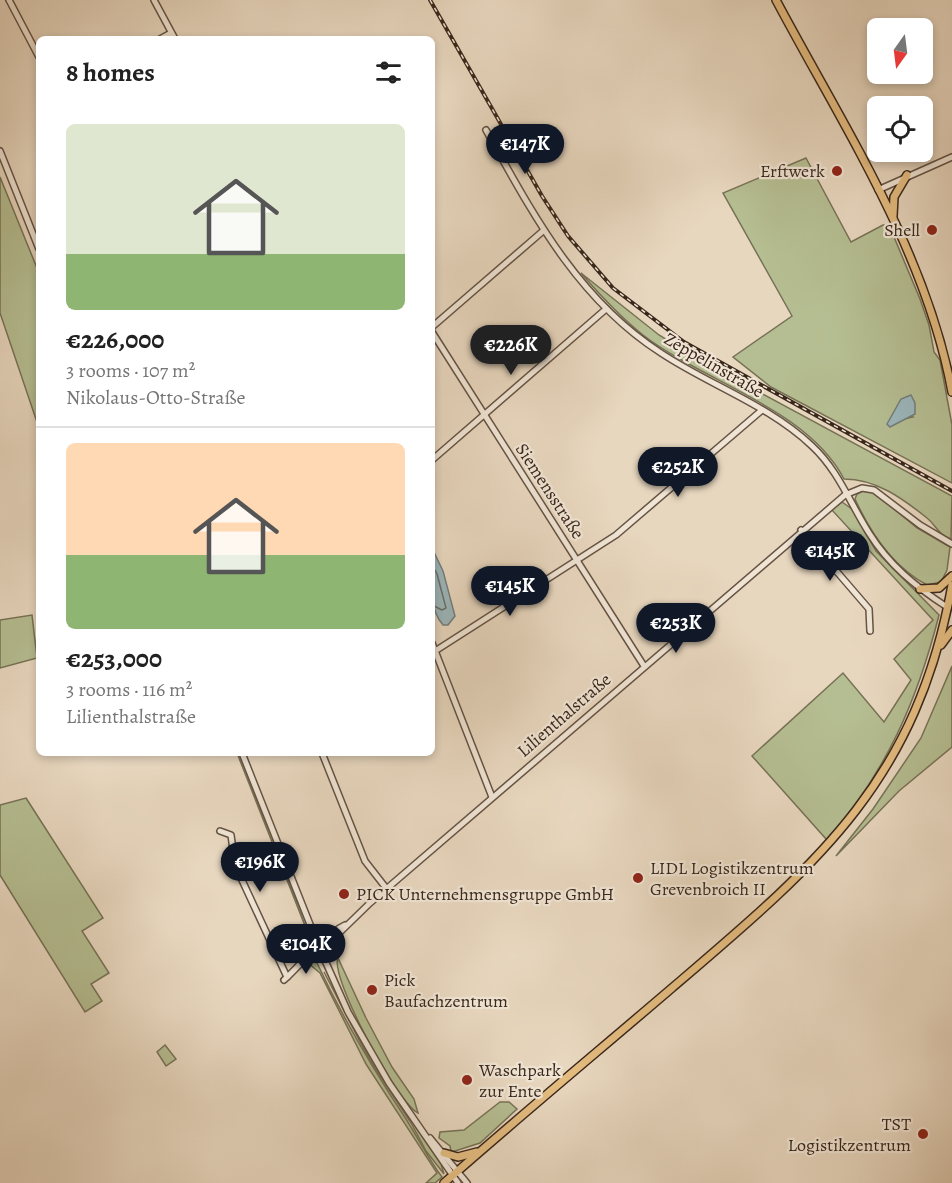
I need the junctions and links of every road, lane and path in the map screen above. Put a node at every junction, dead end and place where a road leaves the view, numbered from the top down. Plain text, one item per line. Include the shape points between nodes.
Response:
1 (9, 0) edge
2 (154, 0) edge
3 (776, 0) edge
4 (171, 33) junction
5 (166, 36) edge
6 (173, 36) edge
7 (36, 51) edge
8 (486, 130) dead end
9 (0, 151) edge
10 (952, 157) edge
11 (907, 175) junction
12 (878, 190) junction
13 (893, 222) junction
14 (543, 231) junction
15 (36, 241) edge
16 (606, 309) junction
17 (435, 324) edge
18 (435, 337) edge
19 (952, 393) edge
20 (762, 410) junction
21 (484, 415) junction
22 (435, 457) edge
23 (847, 494) junction
24 (801, 530) junction
25 (952, 544) edge
26 (577, 561) junction
27 (952, 576) edge
28 (952, 585) edge
29 (920, 589) junction
30 (950, 609) edge
31 (952, 630) edge
32 (870, 631) dead end
33 (435, 651) edge
34 (937, 652) junction
35 (435, 654) edge
36 (644, 666) junction
37 (243, 756) edge
38 (323, 756) edge
39 (492, 797) junction
40 (220, 831) dead end
41 (386, 888) junction
42 (347, 924) junction
43 (334, 938) junction
44 (319, 947) junction
45 (325, 961) junction
46 (424, 1133) junction
47 (485, 1148) junction
48 (444, 1153) junction
49 (455, 1174) junction
50 (444, 1183) edge
51 (458, 1183) edge
52 (467, 1183) edge

1 - 7 street
2 - 4 street
3 - 12 main road
4 - 5 street
4 - 6 street
8 - 14 street, Zeppelinstraße
9 - 15 street
10 - 11 street
11 - 12 street
11 - 13 main road via 894,196
12 - 13 main road
13 - 19 main road via 922,289
14 - 16 street, Zeppelinstraße
14 - 17 street
16 - 20 street, Zeppelinstraße via 661,353
16 - 21 street
18 - 21 street, Siemensstraße
20 - 23 street, Zeppelinstraße via 815,449
20 - 26 street via 635,520
21 - 22 street
21 - 26 street, Siemensstraße
23 - 24 street, Lilienthalstraße
23 - 25 street via 862,488 874,490
23 - 29 street, Zeppelinstraße via 878,546
24 - 32 street via 869,609
24 - 36 street, Lilienthalstraße
26 - 33 street
26 - 36 street, Siemensstraße
27 - 29 main road via 939,588
28 - 30 main road
29 - 30 street, Zeppelinstraße
30 - 34 main road
31 - 34 main road
34 - 47 main road via 916,710 890,761 862,805 828,846 768,905
35 - 39 street
36 - 39 street, Lilienthalstraße
37 - 44 street
38 - 41 street via 362,855
39 - 41 street, Lilienthalstraße
40 - 44 street, Lilienthalstraße via 231,835 235,865 285,979
41 - 42 street, Lilienthalstraße
42 - 43 street, Lilienthalstraße
42 - 44 street, Lilienthalstraße via 329,934
43 - 44 street, Lilienthalstraße
43 - 45 street, Lilienthalstraße
44 - 45 street
45 - 46 street via 371,1054
46 - 48 street
46 - 49 street
47 - 48 main road via 461,1157
47 - 49 main road
48 - 49 street
49 - 50 main road
49 - 51 street
49 - 52 street

